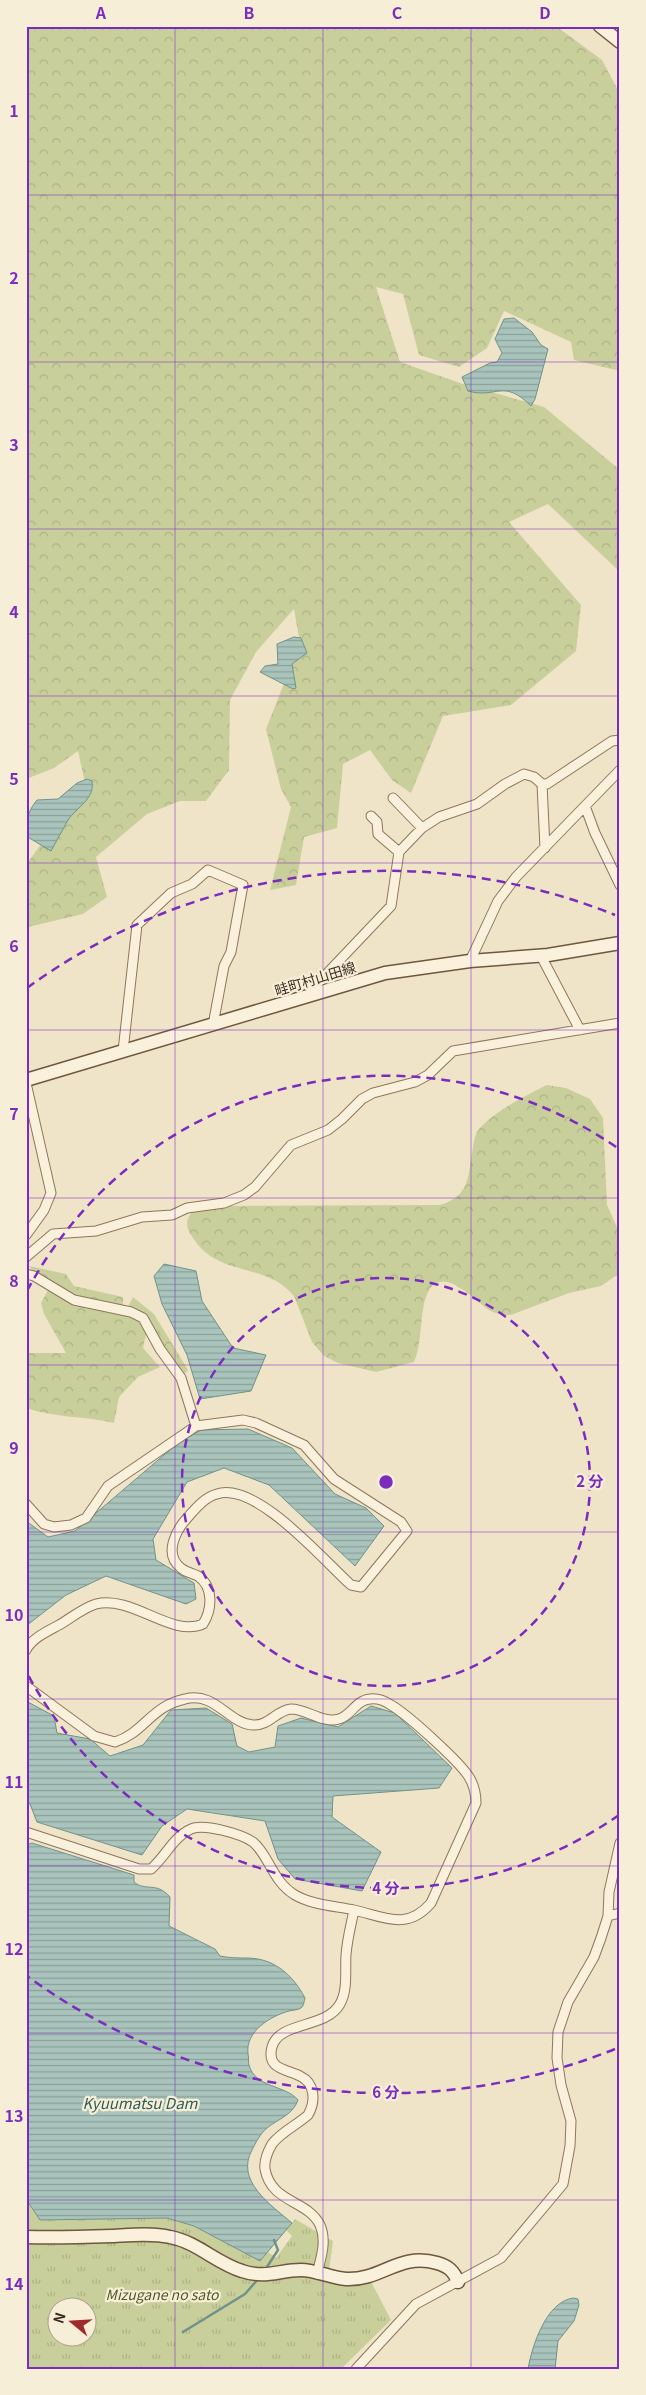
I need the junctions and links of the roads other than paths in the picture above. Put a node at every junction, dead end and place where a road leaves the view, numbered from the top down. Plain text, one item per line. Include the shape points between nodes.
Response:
1 (600, 26) edge
2 (620, 42) edge
3 (620, 740) edge
4 (620, 770) edge
5 (542, 784) junction
6 (393, 798) dead end
7 (585, 806) junction
8 (371, 816) dead end
9 (422, 828) junction
10 (545, 848) junction
11 (399, 852) junction
12 (620, 886) edge
13 (620, 943) edge
14 (541, 956) junction
15 (470, 961) junction
16 (311, 993) junction
17 (620, 1023) edge
18 (213, 1024) junction
19 (580, 1030) junction
20 (123, 1051) junction
21 (26, 1082) edge
22 (26, 1235) edge
23 (26, 1257) edge
24 (26, 1274) edge
25 (196, 1426) junction
26 (26, 1504) edge
27 (26, 1650) edge
28 (26, 1686) edge
29 (26, 1832) edge
30 (620, 1843) edge
31 (354, 1910) junction
32 (620, 1913) edge
33 (608, 1916) junction
34 (26, 2237) edge
35 (318, 2274) junction
36 (458, 2282) junction
37 (356, 2369) edge

1 - 2 main road
3 - 5 street via 612,741 558,778
4 - 7 street
5 - 9 street via 524,774 477,804 439,817
5 - 10 street
6 - 9 street
7 - 10 street
7 - 12 street via 594,833
8 - 11 street via 377,822 378,834
9 - 11 street
10 - 15 street via 498,901
11 - 16 street via 391,906
13 - 14 main road, 畦町村山田線
14 - 15 main road, 畦町村山田線
14 - 19 street
15 - 16 main road, 畦町村山田線 via 385,973
16 - 18 main road, 畦町村山田線
17 - 19 street
18 - 20 main road, 畦町村山田線
18 - 20 street via 224,966 233,945 243,885 208,870 192,884 171,893 137,925
19 - 23 street via 453,1050 415,1082 373,1093 328,1130 291,1145 256,1187 244,1195 224,1203 187,1208 172,1216 142,1217 96,1231 53,1234
20 - 21 main road, 畦町村山田線
21 - 22 street via 51,1193 44,1210
24 - 25 street via 74,1300 131,1312 143,1318 180,1378
25 - 26 street via 108,1486 86,1518 71,1525 54,1527 44,1524
25 - 27 street via 243,1420 304,1445 334,1479 402,1522 408,1531 361,1586 351,1585 282,1520 248,1497 224,1491 212,1495 180,1526 172,1547 181,1568 204,1581 208,1590 210,1610 203,1624 189,1628 127,1606 97,1604 37,1638
28 - 31 street via 94,1736 115,1742 136,1731 165,1705 187,1698 214,1702 241,1722 251,1725 262,1725 288,1709 329,1720 339,1719 367,1699 391,1704 459,1765 469,1778 476,1803 431,1903 423,1912 409,1920
29 - 31 street via 151,1869 179,1836 193,1828 220,1830 254,1843 274,1875 297,1896
30 - 33 street via 609,1892
31 - 35 street via 346,1954 345,1989 334,2013 282,2034 271,2048 274,2064 306,2080 313,2092 312,2109 272,2144 265,2166 267,2178 278,2194 308,2212 319,2224 324,2246
32 - 33 street
33 - 36 street via 594,1957 568,2002 558,2032 557,2058 571,2122 563,2184 501,2258
34 - 35 main road via 171,2237 254,2275 302,2270
35 - 36 main road via 346,2279 363,2278 406,2260 421,2259 444,2265 454,2273
36 - 37 street via 416,2304

